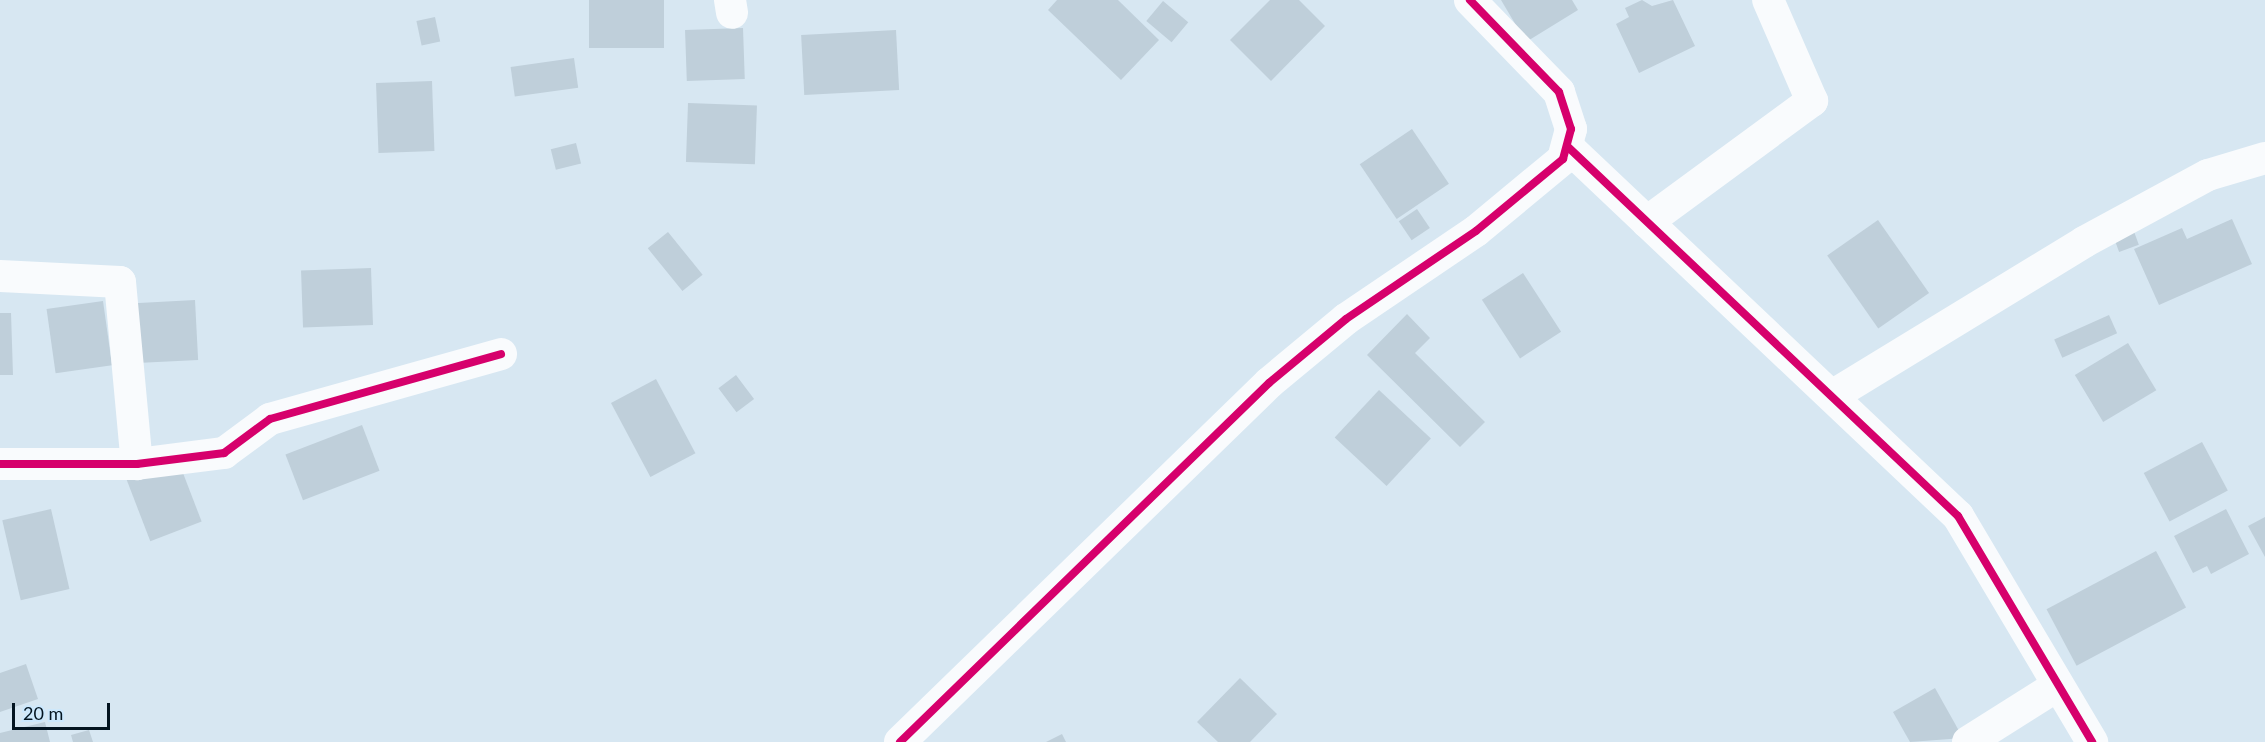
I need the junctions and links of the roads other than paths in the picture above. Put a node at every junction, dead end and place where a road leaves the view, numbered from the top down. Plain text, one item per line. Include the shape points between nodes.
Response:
1 (1470, 0) edge
2 (1768, 0) edge
3 (1569, 147) junction
4 (2265, 158) edge
5 (1647, 222) junction
6 (0, 276) edge
7 (501, 354) dead end
8 (1832, 396) junction
9 (0, 464) edge
10 (137, 464) junction
11 (2057, 686) junction
12 (900, 742) edge
13 (1968, 742) edge
14 (2092, 742) edge

1 - 3 street via 1559,92 1569,112
2 - 5 street via 1812,101
3 - 5 street
3 - 12 street via 1563,159 1476,231 1346,319 1269,382
4 - 8 street via 2208,175 2094,236
5 - 8 street
6 - 10 street via 120,282
7 - 10 street via 270,420 224,453
8 - 11 street via 1958,516
9 - 10 street
11 - 13 street
11 - 14 street

